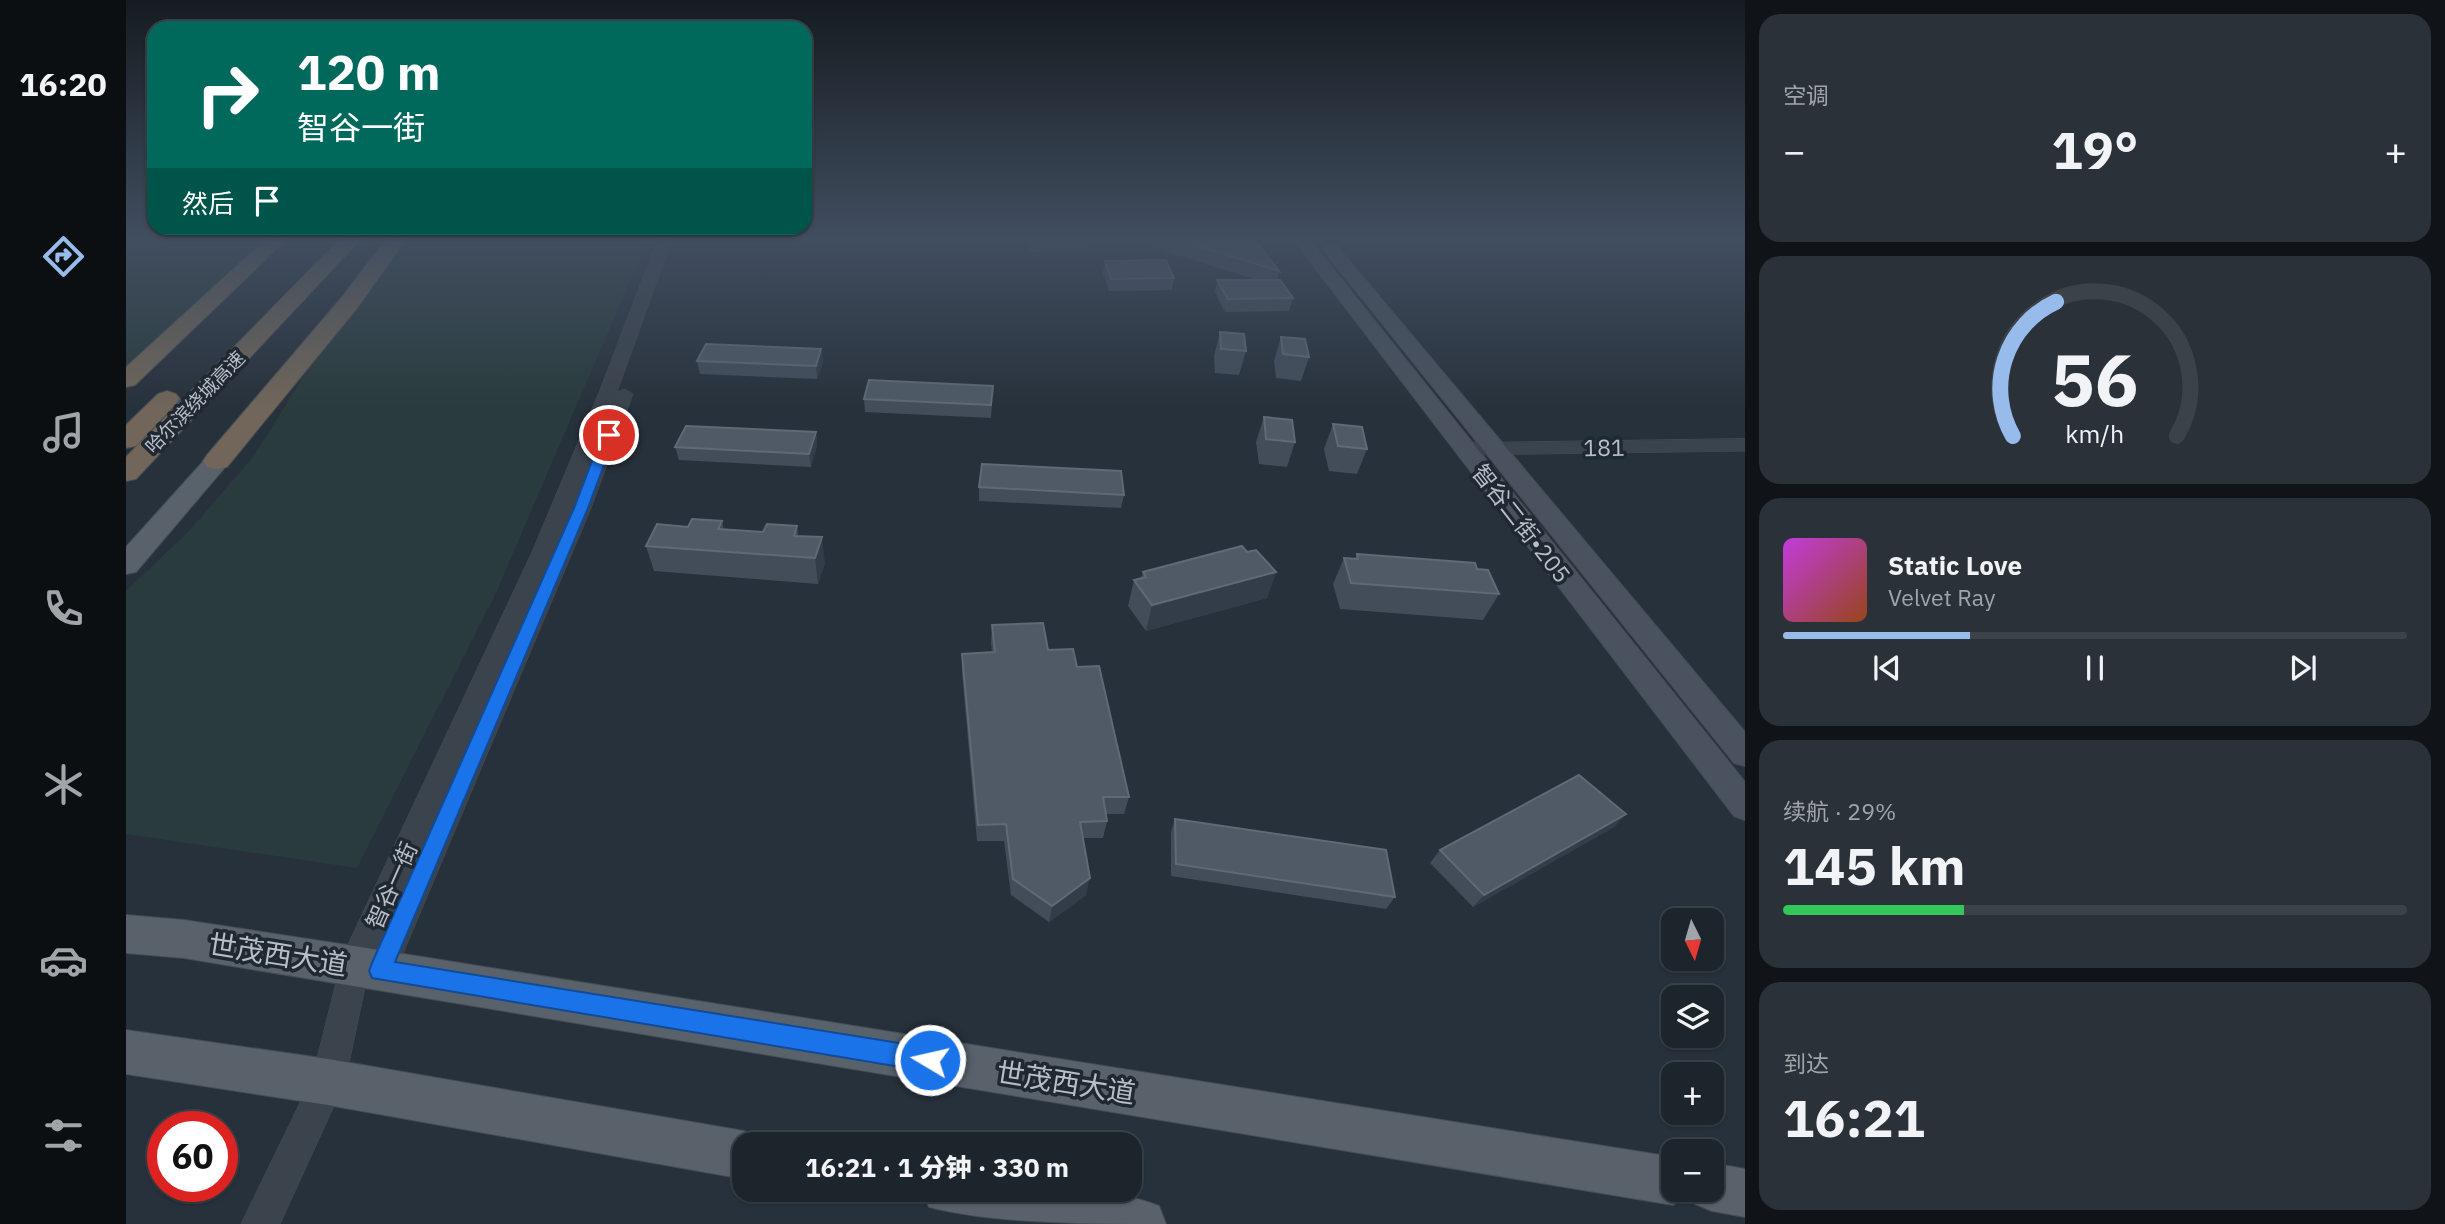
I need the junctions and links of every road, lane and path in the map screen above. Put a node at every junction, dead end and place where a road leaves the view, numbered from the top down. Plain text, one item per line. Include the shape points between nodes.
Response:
1 (216, 296) edge
2 (270, 296) edge
3 (296, 296) edge
4 (354, 296) edge
5 (644, 296) edge
6 (658, 296) edge
7 (1345, 296) edge
8 (1370, 296) edge
9 (126, 380) edge
10 (126, 440) edge
11 (1745, 445) edge
12 (1463, 449) junction
13 (1497, 449) junction
14 (217, 461) joint
15 (126, 473) edge
16 (126, 565) edge
17 (1745, 754) edge
18 (1745, 806) edge
19 (126, 934) edge
20 (367, 968) junction
21 (126, 1052) edge
22 (328, 1082) junction
23 (732, 1153) edge
24 (1661, 1179) edge
25 (1724, 1189) edge
26 (1745, 1193) edge
27 (1015, 1202) edge
28 (260, 1224) edge
29 (1141, 1224) edge

1 - 9 highway
2 - 10 highway, 哈尔滨绕城高速
3 - 15 highway, 哈尔滨绕城高速
4 - 14 highway
5 - 20 street, 智谷一街 via 543,552
6 - 20 street, 智谷一街 via 581,508
7 - 12 main road, 智谷二街•205
8 - 13 main road, 智谷二街•205
11 - 13 street, 181
12 - 13 street, 181
12 - 18 main road, 智谷二街•205
13 - 17 main road, 智谷二街•205
14 - 16 main road
19 - 20 main road, 世茂西大道
20 - 22 street, 智谷一街
20 - 24 main road, 世茂西大道
21 - 22 main road
22 - 23 main road
22 - 28 street, 智谷一街
25 - 26 main road
27 - 29 main road

